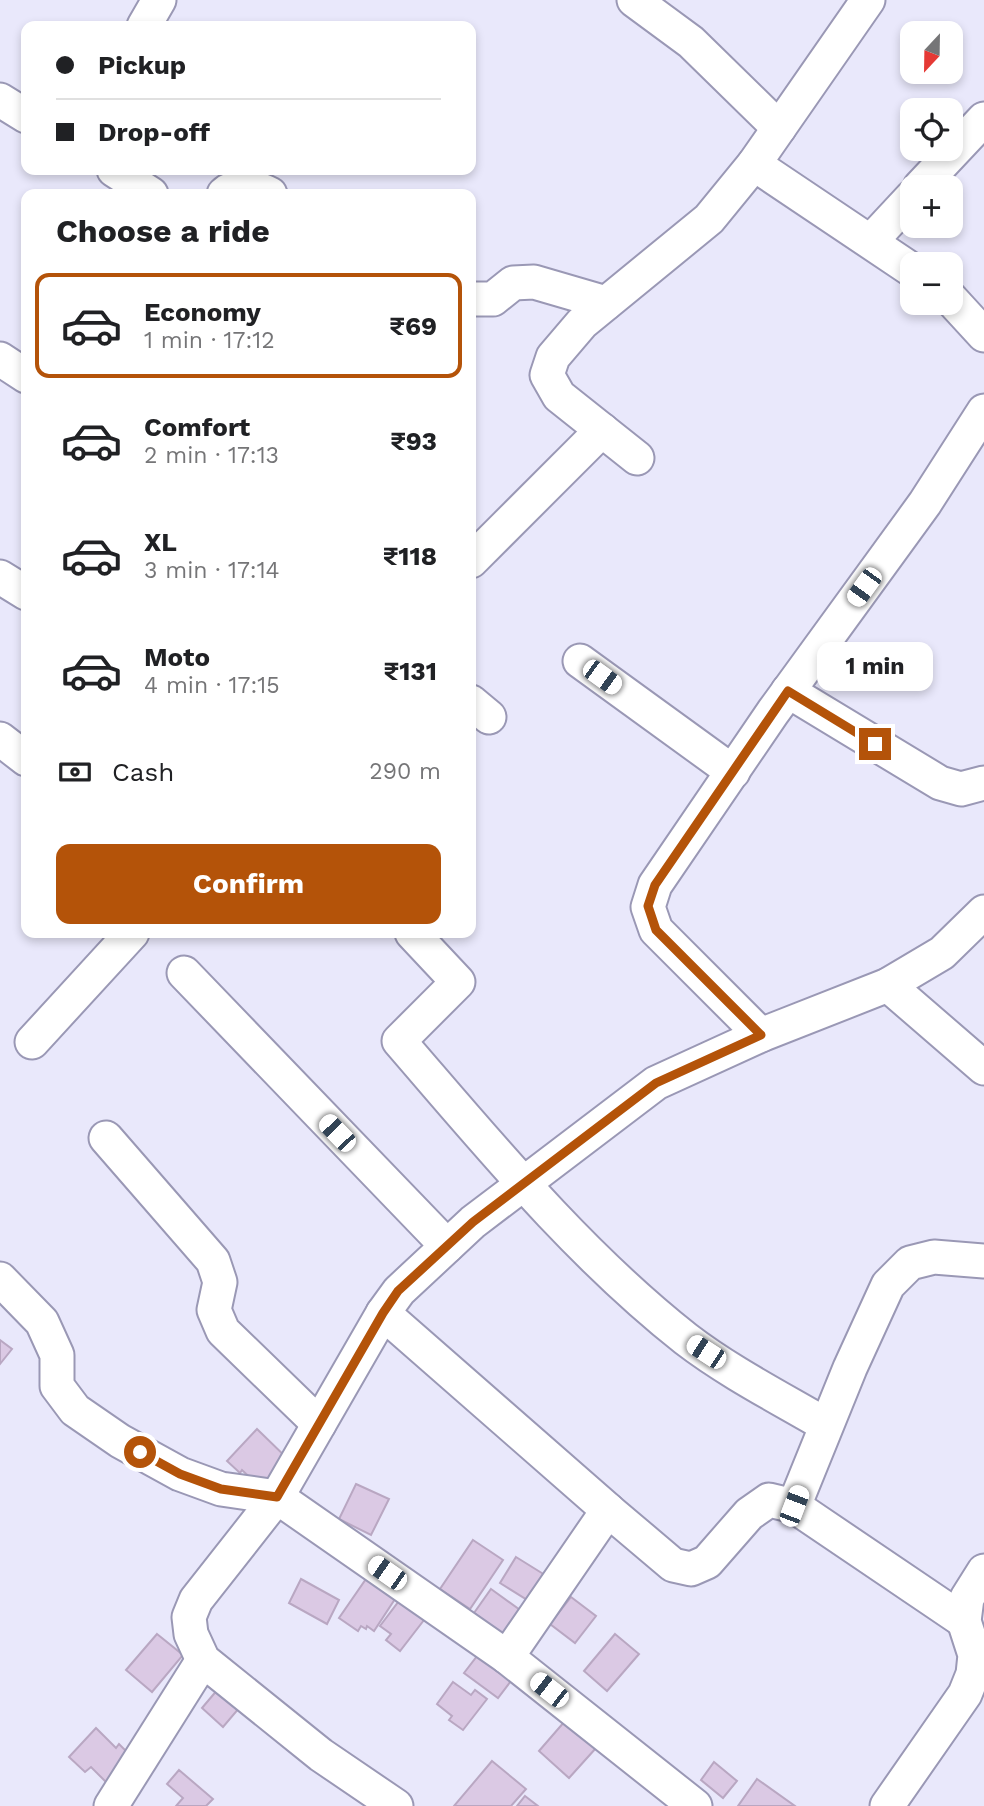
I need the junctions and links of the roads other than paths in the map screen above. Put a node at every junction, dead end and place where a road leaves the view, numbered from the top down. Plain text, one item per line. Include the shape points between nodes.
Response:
1 (159, 0) edge
2 (634, 0) edge
3 (868, 0) edge
4 (147, 21) edge
5 (0, 100) edge
6 (21, 113) edge
7 (984, 118) edge
8 (779, 128) junction
9 (754, 164) junction
10 (122, 175) edge
11 (931, 175) edge
12 (143, 189) edge
13 (229, 189) edge
14 (256, 189) edge
15 (900, 210) edge
16 (871, 241) junction
17 (900, 262) edge
18 (476, 299) edge
19 (606, 303) junction
20 (963, 312) edge
21 (984, 335) edge
22 (0, 359) edge
23 (21, 373) edge
24 (984, 411) edge
25 (602, 430) junction
26 (637, 458) dead end
27 (476, 556) edge
28 (0, 577) edge
29 (21, 590) edge
30 (580, 661) dead end
31 (788, 691) junction
32 (0, 739) edge
33 (21, 755) edge
34 (733, 772) junction
35 (984, 783) edge
36 (984, 912) edge
37 (127, 938) edge
38 (417, 938) edge
39 (184, 973) dead end
40 (888, 985) junction
41 (761, 1035) junction
42 (32, 1042) dead end
43 (984, 1068) edge
44 (106, 1138) dead end
45 (523, 1184) junction
46 (447, 1246) junction
47 (984, 1261) edge
48 (0, 1279) edge
49 (383, 1313) junction
50 (319, 1424) junction
51 (827, 1425) junction
52 (277, 1497) junction
53 (794, 1506) junction
54 (608, 1510) junction
55 (984, 1571) edge
56 (964, 1621) junction
57 (507, 1657) junction
58 (203, 1660) junction
59 (111, 1806) edge
60 (396, 1806) edge
61 (695, 1806) edge
62 (887, 1806) edge

1 - 4 street
2 - 8 street via 691,41
3 - 8 street
5 - 6 street
7 - 11 street
8 - 9 street
9 - 16 street
9 - 19 street via 709,219
10 - 12 street
13 - 14 street
15 - 16 street
16 - 17 street
18 - 19 street via 493,299 513,283 534,282
19 - 25 street via 553,357 547,375 559,396
20 - 21 street
22 - 23 street
24 - 31 street via 925,503
25 - 26 street
25 - 27 street
28 - 29 street
30 - 34 street
31 - 34 street
31 - 35 street via 940,783 961,789
32 - 33 street
34 - 41 street via 655,885 648,906 656,930
36 - 40 street via 942,953
37 - 42 street
38 - 45 street via 458,982 399,1041
39 - 46 street
40 - 41 street
40 - 43 street
41 - 45 street via 656,1083
44 - 50 street via 213,1261 220,1282 214,1310 223,1331
45 - 46 street
45 - 51 street via 636,1298 688,1340
46 - 49 street via 398,1291
47 - 51 street via 934,1257 910,1263 888,1285
48 - 52 street via 42,1322 57,1355 57,1386 75,1410 180,1474 221,1489
49 - 50 street
49 - 54 street
50 - 52 street
51 - 53 street
52 - 57 street
52 - 58 street via 195,1600 189,1617 191,1634
53 - 54 street via 769,1500 749,1514 707,1562 691,1569 673,1565
53 - 56 street
54 - 57 street
55 - 56 street via 967,1598
56 - 62 street via 975,1655 965,1694
57 - 61 street
58 - 59 street
58 - 60 street via 321,1755

